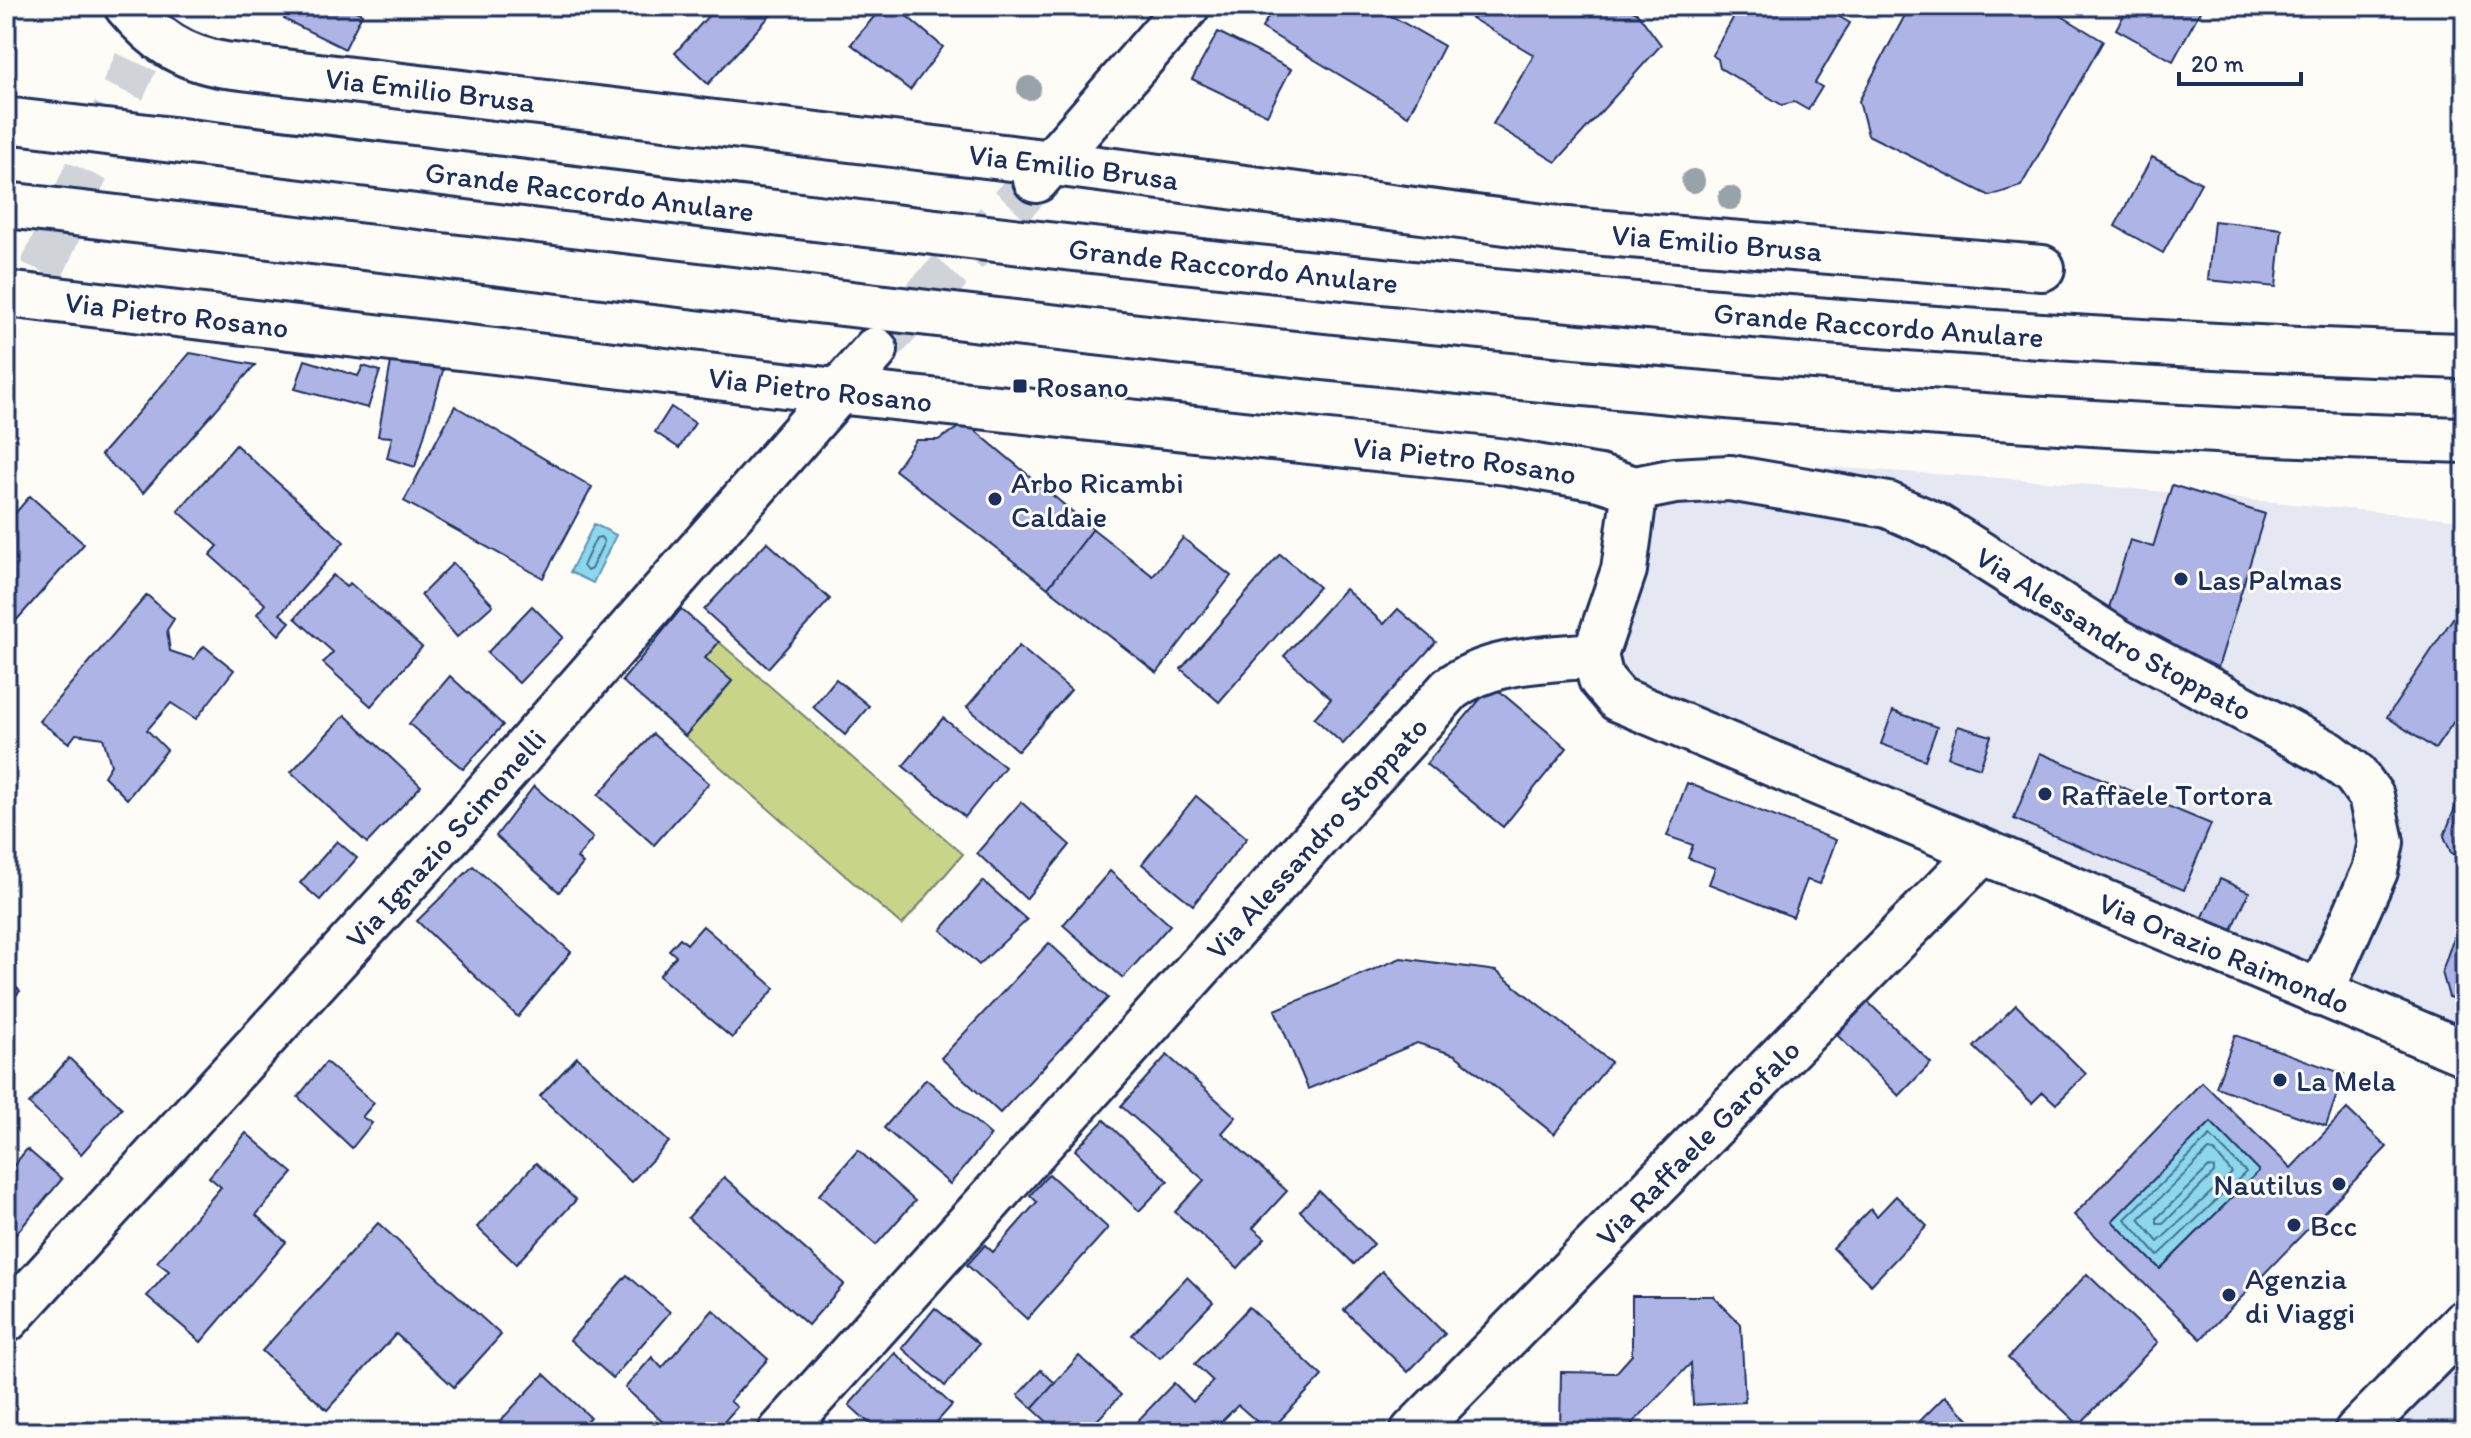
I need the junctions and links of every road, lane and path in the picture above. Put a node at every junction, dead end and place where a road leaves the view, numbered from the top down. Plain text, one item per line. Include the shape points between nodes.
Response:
1 (1187, 6) edge
2 (138, 34) edge
3 (6, 120) edge
4 (1043, 172) junction
5 (6, 205) edge
6 (2042, 268) dead end
7 (25, 287) edge
8 (875, 350) tunnel mouth
9 (2465, 356) edge
10 (836, 391) junction
11 (2465, 440) edge
12 (1635, 489) junction
13 (1595, 655) junction
14 (1982, 852) junction
15 (2320, 994) junction
16 (2465, 1053) edge
17 (6, 1320) edge
18 (2465, 1322) edge
19 (781, 1432) edge
20 (1413, 1432) edge
21 (2357, 1432) edge

1 - 4 main road
2 - 4 main road, Via Emilio Brusa via 185,55 225,65
3 - 9 main road, Grande Raccordo Anulare via 1060,244 1698,312 2303,352
4 - 6 main road, Via Emilio Brusa via 1567,230
5 - 11 main road via 1287,355 1836,407 2293,435
7 - 10 main road, Via Pietro Rosano
8 - 10 main road, Via Ignazio Scimonelli
10 - 12 main road, Via Pietro Rosano via 1507,462
10 - 17 main road, Via Ignazio Scimonelli via 456,828
12 - 13 main road via 1624,570
12 - 15 main road, Via Alessandro Stoppato via 1730,478 1888,505 1936,526 2119,642 2343,763 2371,796 2381,842 2375,871
13 - 14 main road via 1601,679 1624,703
13 - 19 main road, Via Alessandro Stoppato via 1495,667 1450,689
14 - 15 main road, Via Orazio Raimondo
14 - 20 main road, Via Raffaele Garofalo
15 - 16 main road, Via Orazio Raimondo
18 - 21 main road

